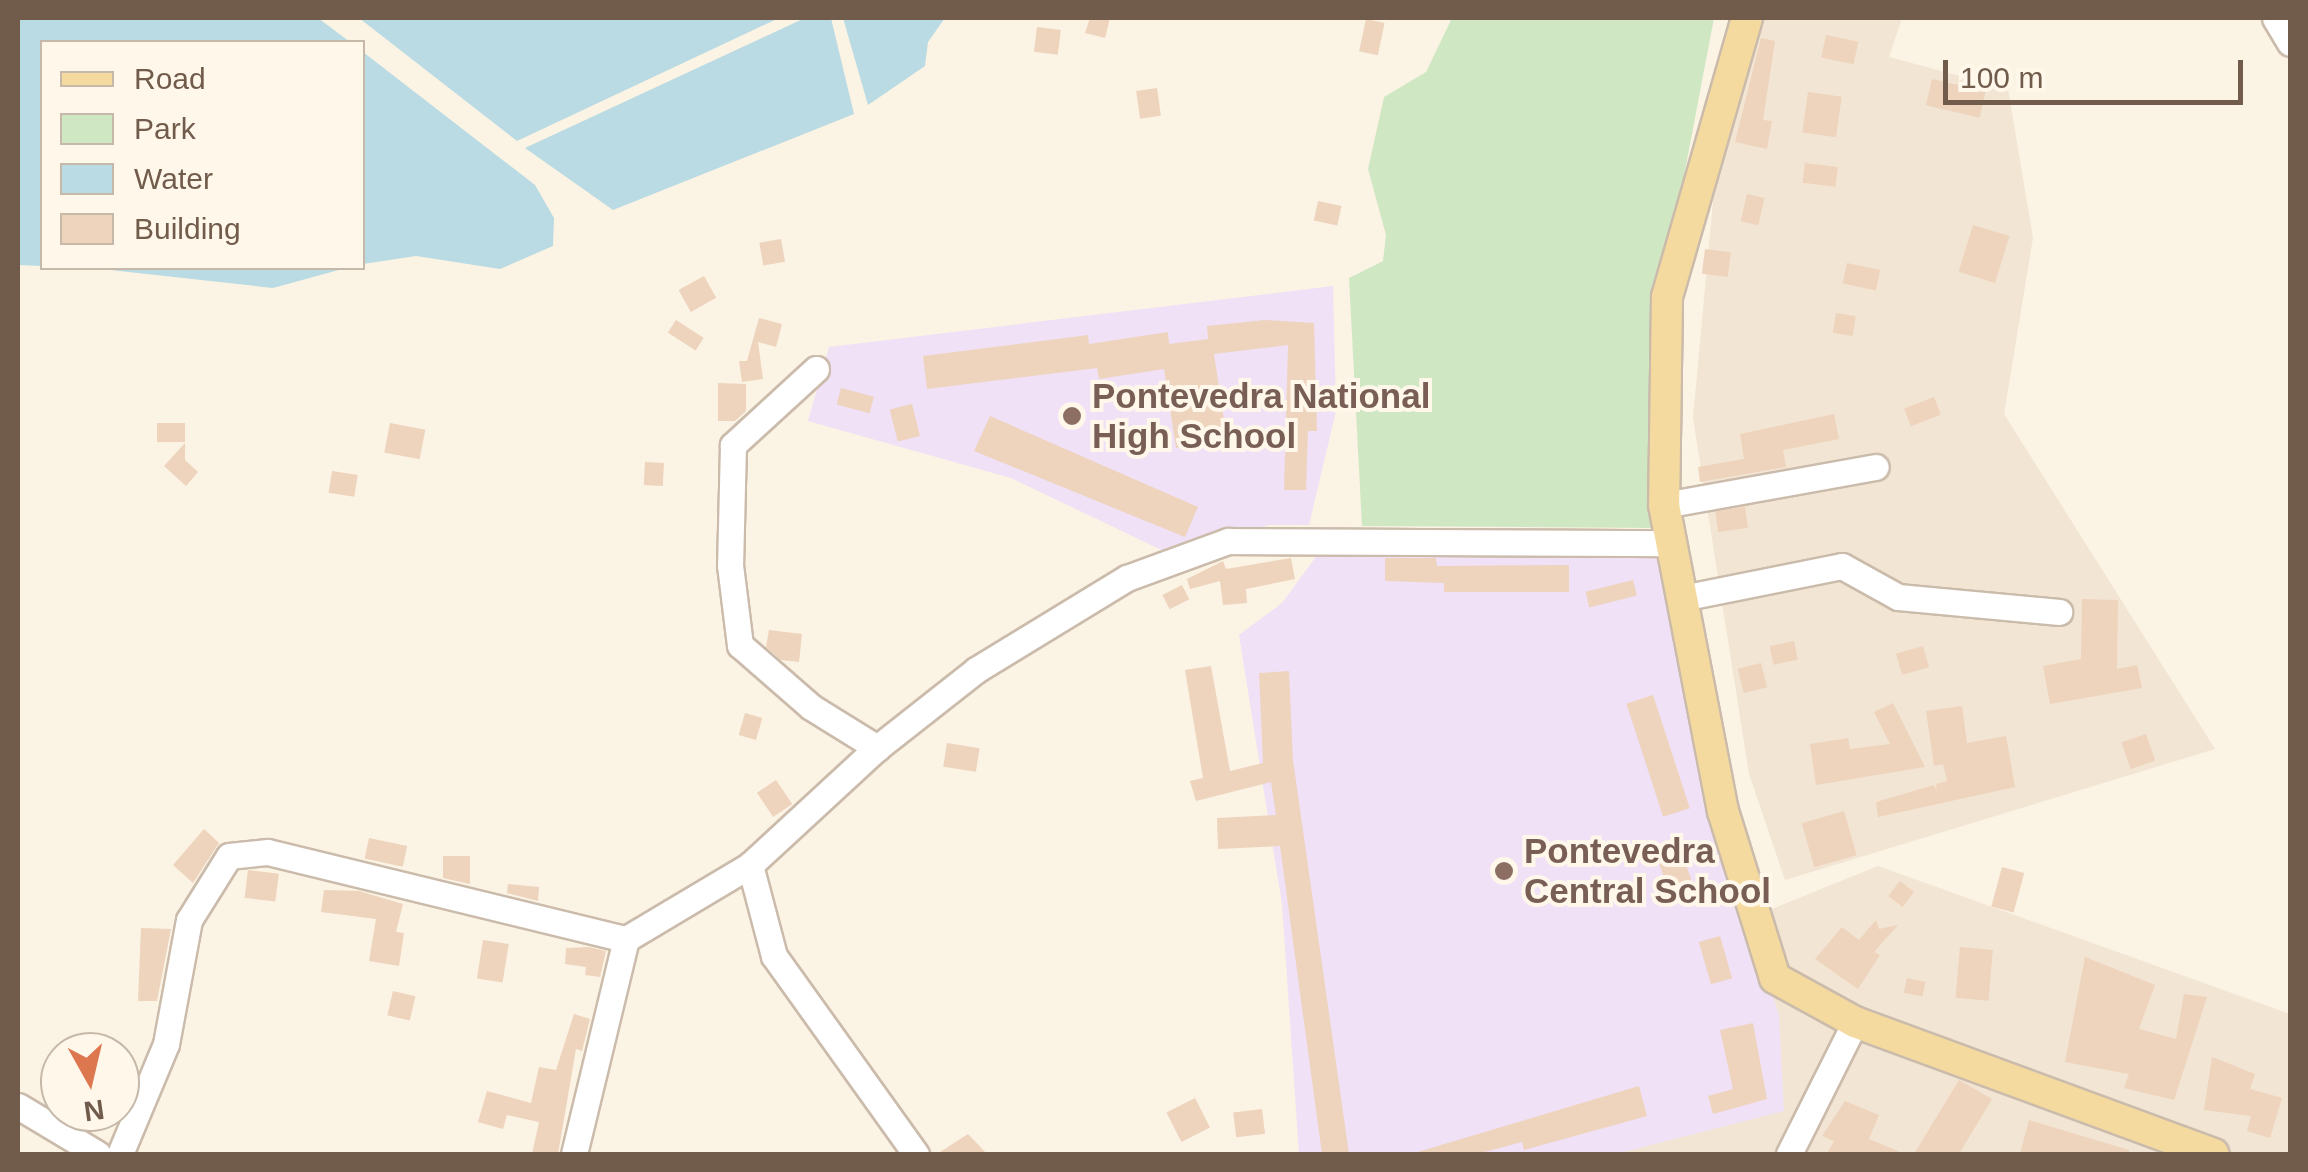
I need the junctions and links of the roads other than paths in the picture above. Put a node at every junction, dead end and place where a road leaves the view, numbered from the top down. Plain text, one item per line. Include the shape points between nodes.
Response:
1 (1747, 18) edge
2 (2275, 18) edge
3 (2290, 43) edge
4 (816, 369) dead end
5 (1876, 467) dead end
6 (1664, 505) junction
7 (1668, 544) junction
8 (1682, 598) junction
9 (2058, 612) dead end
10 (877, 748) junction
11 (750, 865) junction
12 (626, 939) junction
13 (1856, 1022) junction
14 (18, 1106) edge
15 (98, 1154) edge
16 (120, 1154) edge
17 (574, 1154) edge
18 (916, 1154) edge
19 (1789, 1154) edge
20 (2214, 1154) edge

1 - 6 main road via 1667,297
2 - 3 street
4 - 10 street via 733,445 730,566 740,645 811,707
5 - 6 street
6 - 7 main road
7 - 8 main road
7 - 10 street via 1228,541 1127,578 976,670
8 - 9 street via 1842,566 1898,597
8 - 13 main road via 1723,811 1775,978
10 - 11 street
11 - 12 street
11 - 18 street via 774,956
12 - 16 street via 268,852 229,856 189,920 166,1044
12 - 17 street
13 - 19 street
13 - 20 main road
14 - 15 street

